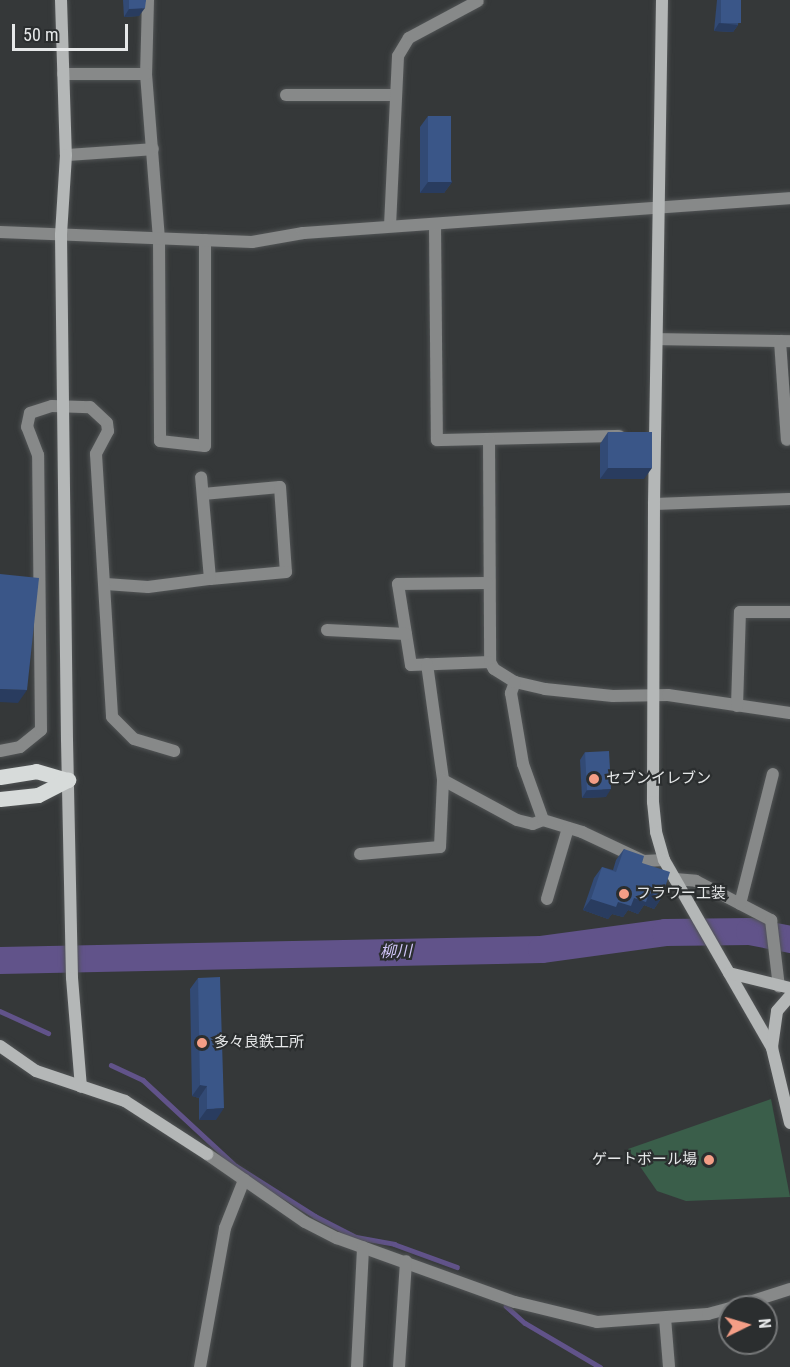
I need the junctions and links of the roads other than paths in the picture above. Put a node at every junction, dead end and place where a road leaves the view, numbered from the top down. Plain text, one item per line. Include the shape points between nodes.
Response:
1 (61, 0) edge
2 (148, 0) edge
3 (663, 0) edge
4 (478, 1) edge
5 (63, 74) junction
6 (146, 74) junction
7 (286, 95) dead end
8 (396, 95) junction
9 (153, 149) junction
10 (66, 155) junction
11 (790, 198) edge
12 (658, 207) junction
13 (435, 224) junction
14 (390, 226) junction
15 (0, 232) edge
16 (61, 235) junction
17 (159, 239) junction
18 (205, 240) junction
19 (657, 339) junction
20 (785, 341) edge
21 (64, 407) junction
22 (644, 435) junction
23 (489, 440) junction
24 (787, 440) dead end
25 (201, 477) dead end
26 (203, 494) junction
27 (790, 499) edge
28 (654, 504) junction
29 (210, 579) junction
30 (488, 583) junction
31 (106, 584) junction
32 (790, 612) edge
33 (327, 630) dead end
34 (406, 634) junction
35 (490, 662) junction
36 (427, 664) junction
37 (515, 682) junction
38 (654, 695) junction
39 (737, 706) junction
40 (790, 713) edge
41 (0, 751) edge
42 (174, 751) dead end
43 (773, 774) dead end
44 (0, 777) edge
45 (68, 780) junction
46 (443, 780) junction
47 (0, 800) edge
48 (543, 820) junction
49 (568, 828) junction
50 (360, 854) dead end
51 (664, 860) junction
52 (675, 879) junction
53 (547, 899) dead end
54 (740, 904) junction
55 (729, 973) junction
56 (784, 987) edge
57 (790, 996) edge
58 (0, 1046) edge
59 (772, 1048) junction
60 (81, 1087) junction
61 (790, 1123) edge
62 (244, 1180) junction
63 (363, 1247) junction
64 (406, 1261) junction
65 (790, 1289) edge
66 (772, 1295) edge
67 (718, 1310) edge
68 (665, 1318) junction
69 (200, 1367) edge
70 (357, 1367) edge
71 (399, 1367) edge
72 (669, 1367) edge

1 - 5 street
2 - 6 street
3 - 12 street
4 - 8 street via 409,38 398,56
5 - 6 street
5 - 10 street
6 - 9 street
7 - 8 street
8 - 14 street
9 - 10 street
9 - 17 street
10 - 16 street
11 - 12 street
12 - 13 street
12 - 19 street
13 - 14 street
13 - 23 street via 437,440
14 - 18 street via 303,233 252,242
15 - 16 street
16 - 17 street
16 - 21 street
17 - 18 street
17 - 18 street via 160,441 205,446
19 - 20 street
19 - 22 street
20 - 24 street
21 - 31 street via 90,407 107,423 108,431 96,454
21 - 41 street via 36,408 27,419 27,433 38,455 41,730 20,747
21 - 45 street
22 - 23 street
22 - 28 street
23 - 30 street
25 - 26 street
26 - 29 street
26 - 29 street via 280,487 286,572
27 - 28 street
28 - 38 street
29 - 31 street via 148,587
30 - 34 street via 398,584
30 - 35 street
31 - 42 street via 112,717 134,739
32 - 39 street via 740,612
33 - 34 street
34 - 36 street via 411,665
35 - 36 street
35 - 37 street
36 - 46 street
37 - 38 street via 613,696
37 - 48 street via 511,693 523,764
38 - 39 street
38 - 51 street via 653,802
39 - 40 street
43 - 54 street
44 - 45 main road via 36,771
45 - 47 main road via 38,795
45 - 60 street via 72,978
46 - 48 street via 517,820 533,824
46 - 50 street via 440,847
48 - 49 street
49 - 51 street via 644,861
49 - 53 street
51 - 52 street
52 - 54 street via 696,881
52 - 55 street
54 - 56 street via 771,920
55 - 56 street
55 - 59 street
57 - 59 street via 777,1011
58 - 60 street via 36,1071
59 - 61 street
60 - 62 street via 140,1109
62 - 63 street via 305,1222
62 - 69 street via 225,1228
63 - 64 street
63 - 70 street
64 - 68 street via 566,1316 597,1322
64 - 71 street
65 - 66 street
67 - 68 street
68 - 72 street

